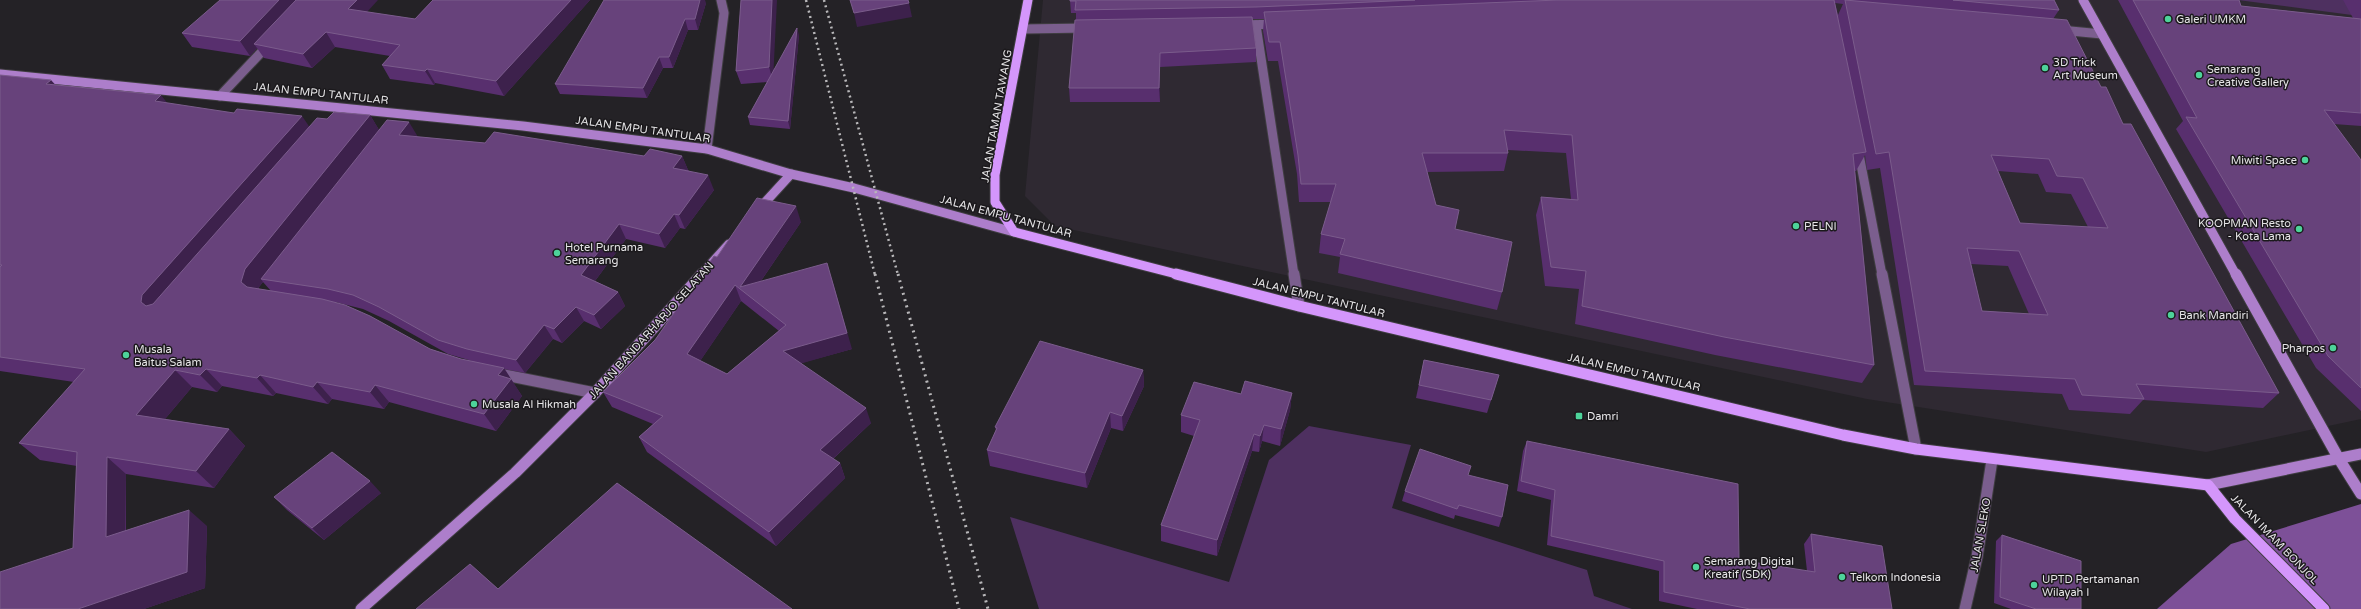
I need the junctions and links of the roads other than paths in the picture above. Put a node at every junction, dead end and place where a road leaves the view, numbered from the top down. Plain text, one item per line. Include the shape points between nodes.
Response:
1 (721, 0) edge
2 (1028, 0) edge
3 (2083, 0) edge
4 (1287, 24) edge
5 (1256, 25) junction
6 (1232, 26) edge
7 (1093, 28) edge
8 (1023, 29) junction
9 (2047, 29) edge
10 (2102, 34) junction
11 (273, 39) edge
12 (0, 74) edge
13 (220, 96) junction
14 (345, 108) junction
15 (404, 114) junction
16 (335, 120) edge
17 (395, 126) edge
18 (1856, 140) edge
19 (707, 149) junction
20 (792, 174) junction
21 (754, 215) edge
22 (1014, 232) junction
23 (738, 233) edge
24 (1299, 306) junction
25 (483, 370) edge
26 (594, 393) junction
27 (1916, 450) junction
28 (2361, 454) edge
29 (2339, 459) junction
30 (1992, 460) junction
31 (2208, 485) junction
32 (2361, 494) edge
33 (361, 609) edge
34 (1965, 609) edge
35 (2324, 609) edge

1 - 19 street via 724,13
2 - 8 main road, JALAN TAMAN TAWANG
3 - 10 street
4 - 5 street
5 - 6 street
5 - 24 street
7 - 8 street
8 - 22 main road, JALAN TAMAN TAWANG via 995,175 995,202
9 - 10 street
10 - 29 street
11 - 13 street
12 - 13 street, JALAN EMPU TANTULAR
13 - 14 street, JALAN EMPU TANTULAR
14 - 15 street, JALAN EMPU TANTULAR
14 - 16 street
15 - 17 street
15 - 19 street, JALAN EMPU TANTULAR
18 - 27 street
19 - 20 street, JALAN EMPU TANTULAR
20 - 21 street
20 - 22 street, JALAN EMPU TANTULAR via 854,188
22 - 24 main road, JALAN EMPU TANTULAR
23 - 26 street, JALAN BANDARHARJO SELATAN
24 - 27 main road, JALAN EMPU TANTULAR
25 - 26 street
26 - 33 street, JALAN BANDARHARJO SELATAN via 515,473
27 - 30 main road, JALAN EMPU TANTULAR
28 - 29 street
29 - 31 street
29 - 32 street
30 - 31 main road, JALAN EMPU TANTULAR
30 - 34 street, JALAN SLEKO via 1977,557
31 - 35 main road, JALAN IMAM BONJOL via 2235,519

